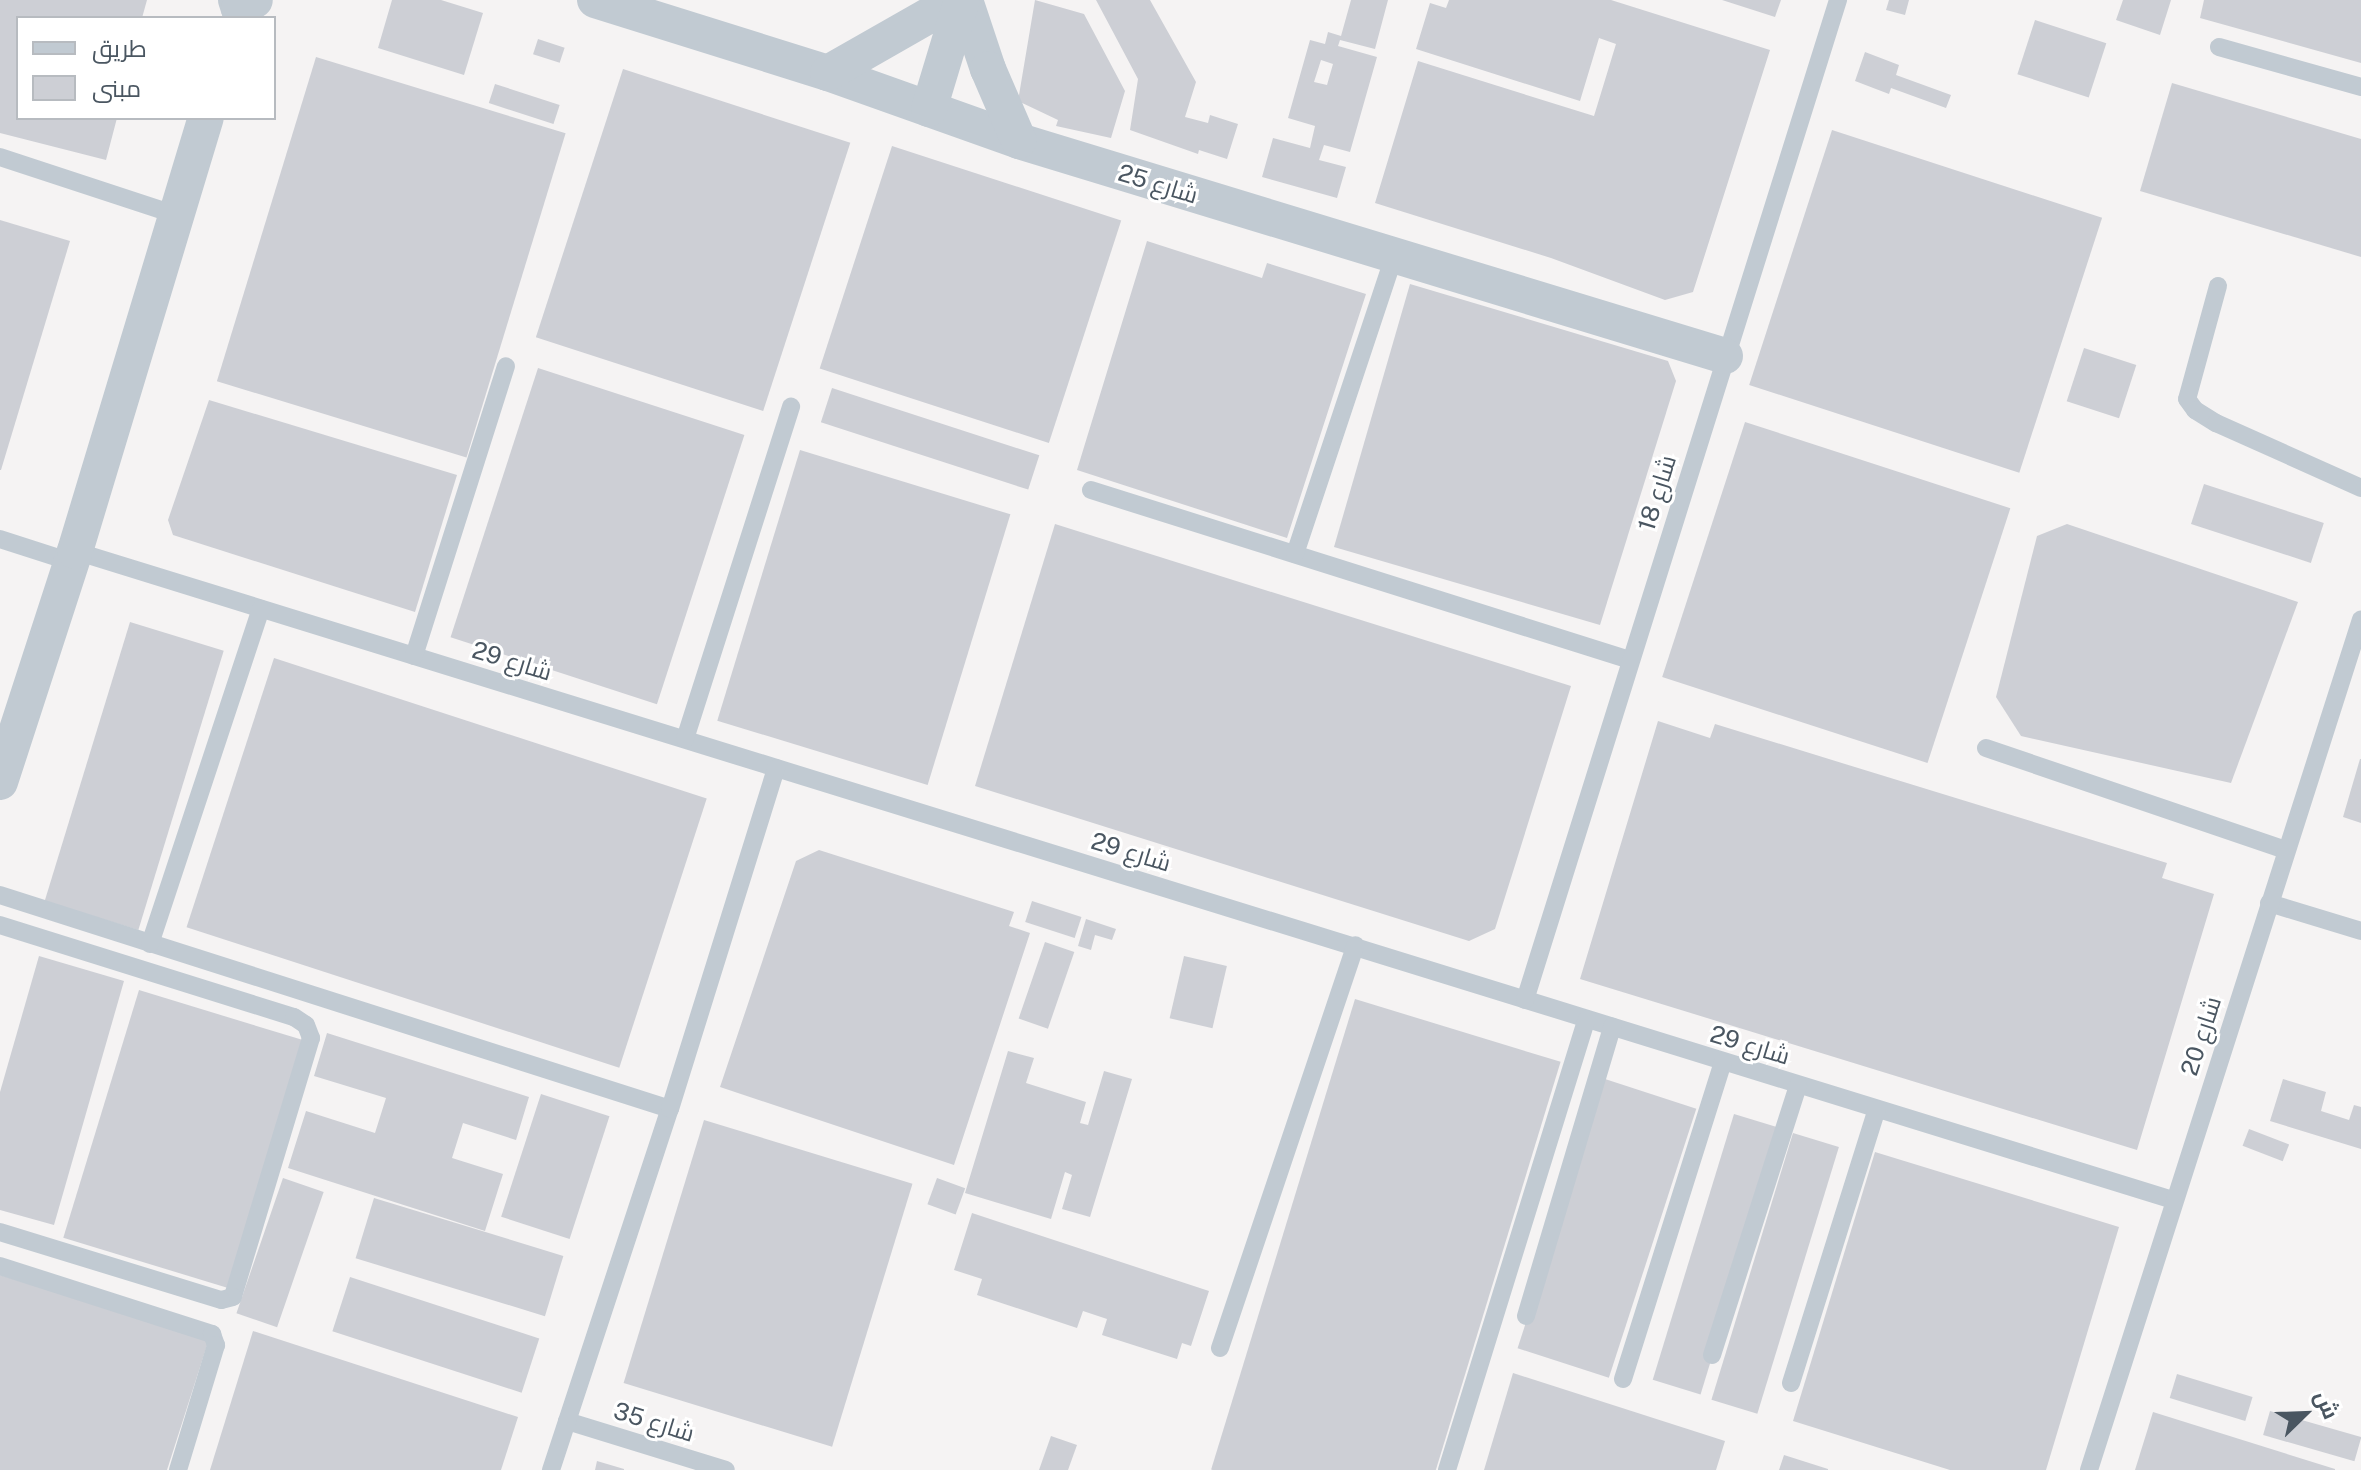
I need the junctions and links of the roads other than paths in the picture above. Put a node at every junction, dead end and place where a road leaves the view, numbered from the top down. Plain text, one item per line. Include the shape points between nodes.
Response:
1 (595, 0) edge
2 (956, 0) edge
3 (964, 0) edge
4 (1838, 0) edge
5 (2219, 47) dead end
6 (828, 73) junction
7 (2361, 87) edge
8 (929, 109) junction
9 (205, 120) edge
10 (1019, 141) junction
11 (0, 157) edge
12 (176, 215) junction
13 (1394, 256) junction
14 (2218, 286) dead end
15 (1725, 356) junction
16 (506, 366) dead end
17 (791, 407) dead end
18 (2361, 488) edge
19 (1091, 490) dead end
20 (0, 539) edge
21 (1295, 554) junction
22 (73, 556) junction
23 (261, 609) junction
24 (2361, 619) edge
25 (414, 656) junction
26 (1630, 660) junction
27 (685, 739) junction
28 (1986, 748) dead end
29 (776, 768) junction
30 (0, 782) edge
31 (2286, 850) junction
32 (0, 895) edge
33 (2269, 903) junction
34 (0, 925) edge
35 (2361, 931) edge
36 (150, 944) junction
37 (1356, 945) junction
38 (1525, 1000) junction
39 (1587, 1019) junction
40 (1612, 1027) junction
41 (1723, 1062) junction
42 (1798, 1085) junction
43 (670, 1109) junction
44 (1877, 1109) junction
45 (2173, 1200) junction
46 (0, 1232) edge
47 (0, 1266) edge
48 (1526, 1316) dead end
49 (1220, 1348) dead end
50 (1712, 1355) dead end
51 (1623, 1379) dead end
52 (1791, 1383) dead end
53 (567, 1421) junction
54 (178, 1470) edge
55 (551, 1470) edge
56 (726, 1470) edge
57 (1447, 1470) edge
58 (2089, 1470) edge

1 - 6 street, شارع 25
2 - 6 street
3 - 8 street
3 - 10 street
4 - 15 lane, شارع 18
5 - 7 lane
6 - 8 street, شارع 25
8 - 10 street, شارع 25
9 - 12 street
10 - 13 street, شارع 25
11 - 12 lane
12 - 22 street
13 - 15 street, شارع 25
13 - 21 lane
14 - 18 lane via 2187,399 2216,423
15 - 26 lane, شارع 18
16 - 25 lane
17 - 27 lane
19 - 21 lane
20 - 22 lane, شارع 29
21 - 26 lane
22 - 23 lane, شارع 29
22 - 30 street
23 - 25 lane, شارع 29
23 - 36 lane
24 - 31 lane, شارع 20
25 - 27 lane, شارع 29
26 - 38 lane, شارع 18
27 - 29 lane, شارع 29
28 - 31 lane
29 - 37 lane, شارع 29
29 - 43 lane
31 - 33 lane, شارع 20
32 - 36 lane
33 - 35 lane
33 - 45 lane, شارع 20
34 - 46 lane via 294,1017 306,1025 311,1038 233,1297 221,1300
36 - 43 lane
37 - 38 lane, شارع 29
37 - 49 lane
38 - 39 lane, شارع 29
39 - 40 lane, شارع 29
39 - 57 lane
40 - 41 lane, شارع 29
40 - 48 lane
41 - 42 lane, شارع 29
41 - 51 lane
42 - 44 lane, شارع 29
42 - 50 lane
43 - 53 lane
44 - 45 lane, شارع 29
44 - 52 lane
45 - 58 lane, شارع 20
47 - 54 lane via 212,1334 215,1349
53 - 55 lane
53 - 56 lane, شارع 35

